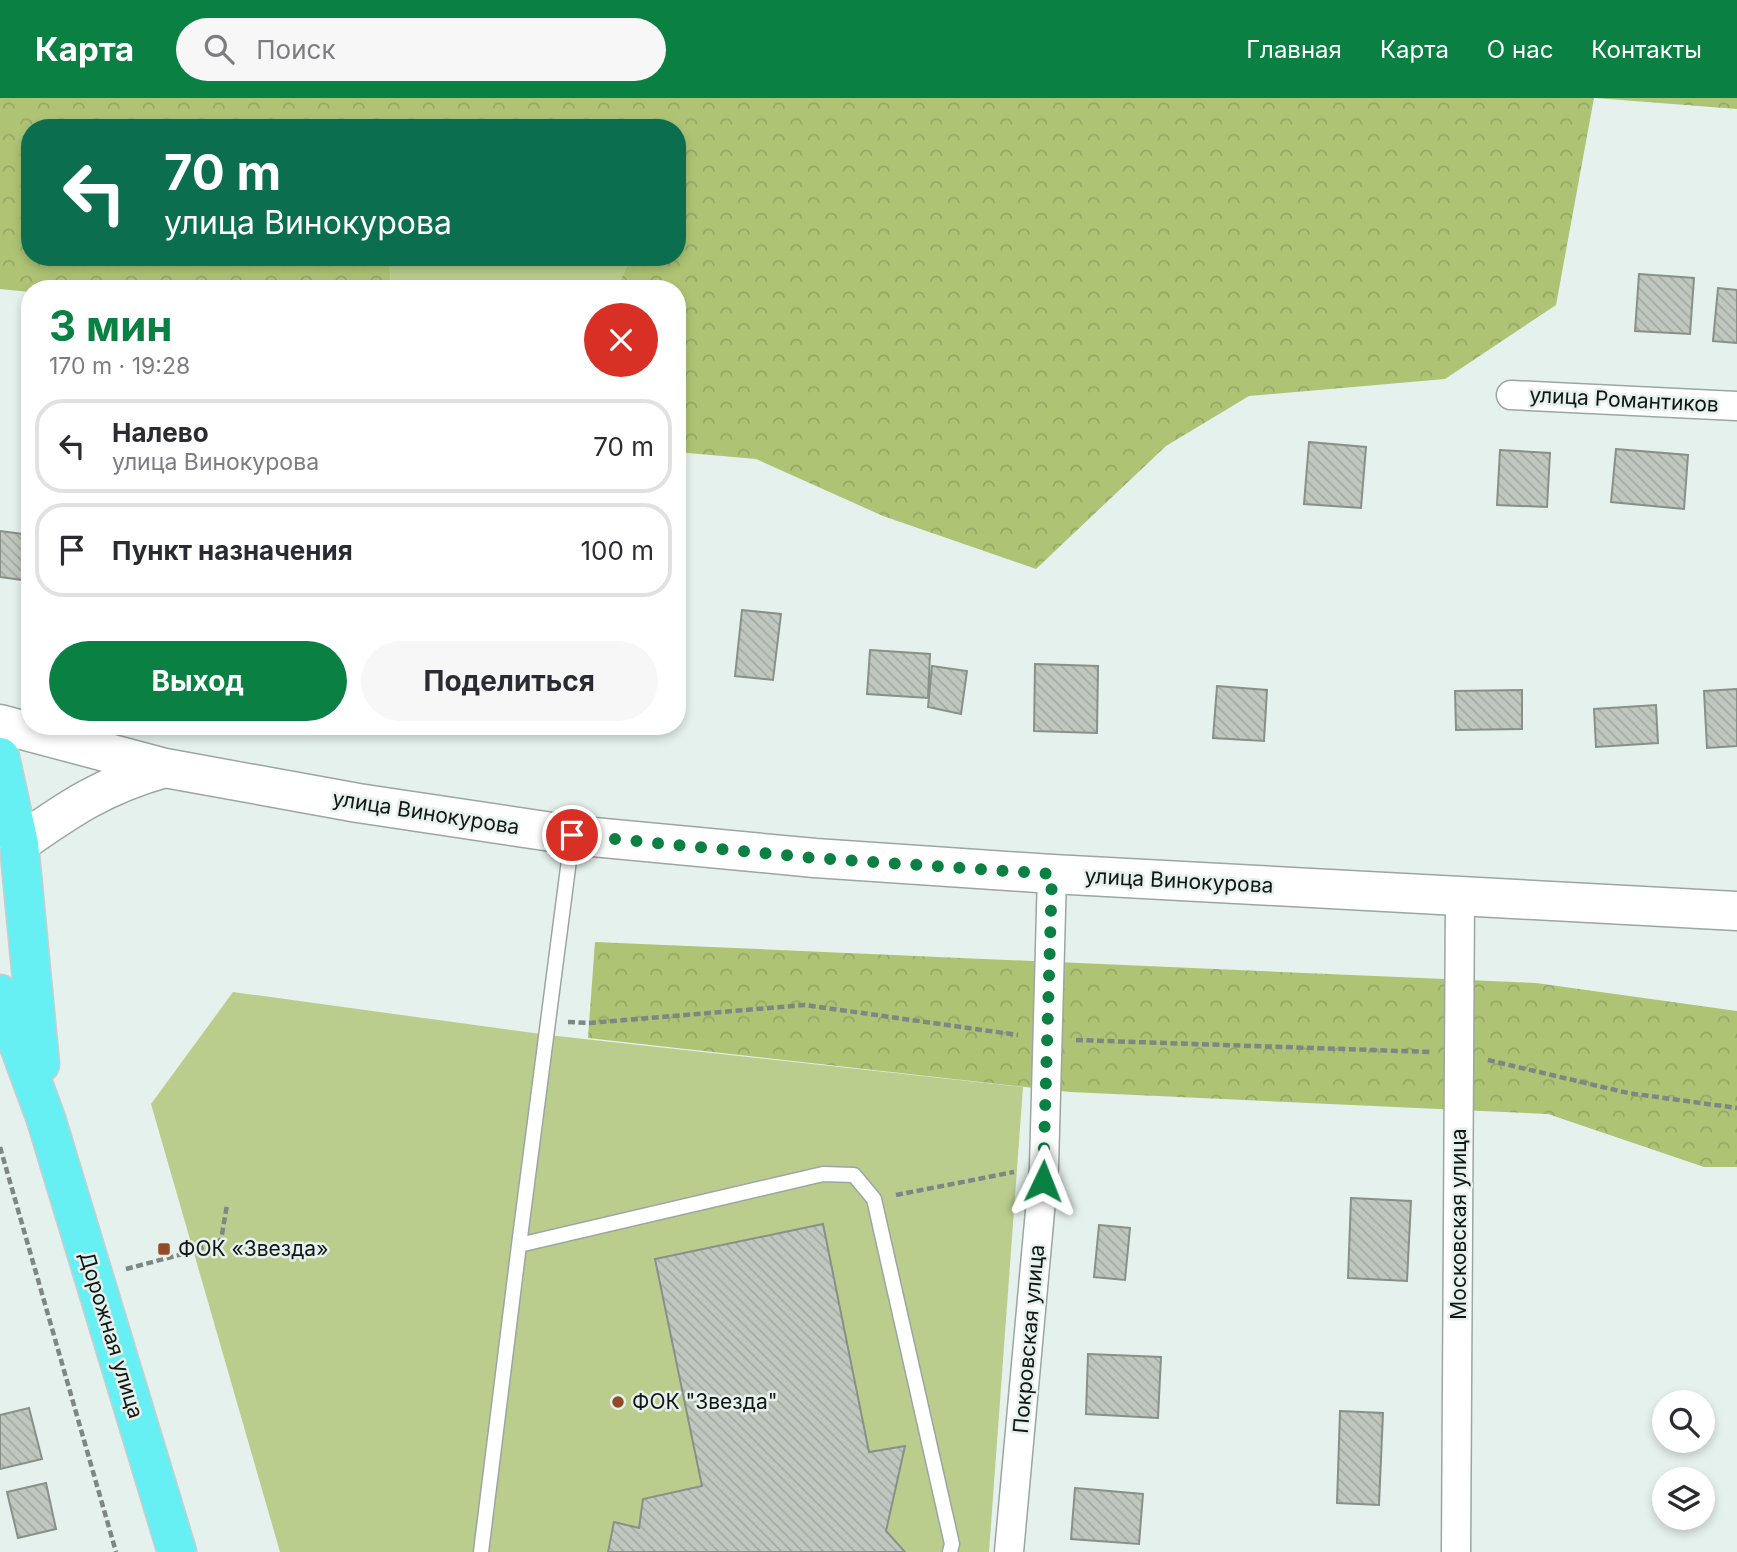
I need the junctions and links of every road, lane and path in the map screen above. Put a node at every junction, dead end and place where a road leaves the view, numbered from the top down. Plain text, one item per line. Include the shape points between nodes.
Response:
1 (1511, 395) dead end
2 (1737, 406) edge
3 (0, 724) edge
4 (21, 730) edge
5 (41, 735) edge
6 (0, 757) edge
7 (165, 768) junction
8 (572, 835) junction
9 (9, 846) edge
10 (1052, 874) junction
11 (1460, 896) junction
12 (1737, 911) edge
13 (0, 994) edge
14 (550, 1021) junction
15 (1048, 1039) junction
16 (1460, 1053) junction
17 (1737, 1108) edge
18 (46, 1119) junction
19 (0, 1147) edge
20 (1044, 1167) junction
21 (874, 1199) junction
22 (227, 1205) dead end
23 (519, 1245) junction
24 (94, 1277) junction
25 (116, 1552) edge
26 (177, 1552) edge
27 (481, 1552) edge
28 (950, 1552) edge
29 (1009, 1552) edge
30 (1457, 1552) edge

1 - 2 street, улица Романтиков
3 - 4 main road, улица Винокурова
5 - 7 main road, улица Винокурова
6 - 9 main road
7 - 8 main road, улица Винокурова
7 - 9 main road via 95,792
8 - 10 main road, улица Винокурова
8 - 14 lane
9 - 18 main road
10 - 11 main road, улица Винокурова
10 - 15 street, Покровская улица
11 - 12 main road, улица Винокурова
11 - 16 street, Московская улица
13 - 18 main road
14 - 15 path via 589,1023 805,1005
14 - 23 lane
15 - 16 path
15 - 20 street, Покровская улица
16 - 17 path via 1628,1093
16 - 30 street, Московская улица
18 - 24 main road, Дорожная улица
19 - 25 path
20 - 21 path
20 - 29 street, Покровская улица
21 - 23 lane via 854,1175 823,1174
21 - 28 lane via 952,1544
22 - 24 path via 221,1240
23 - 27 lane
24 - 26 main road, Дорожная улица

